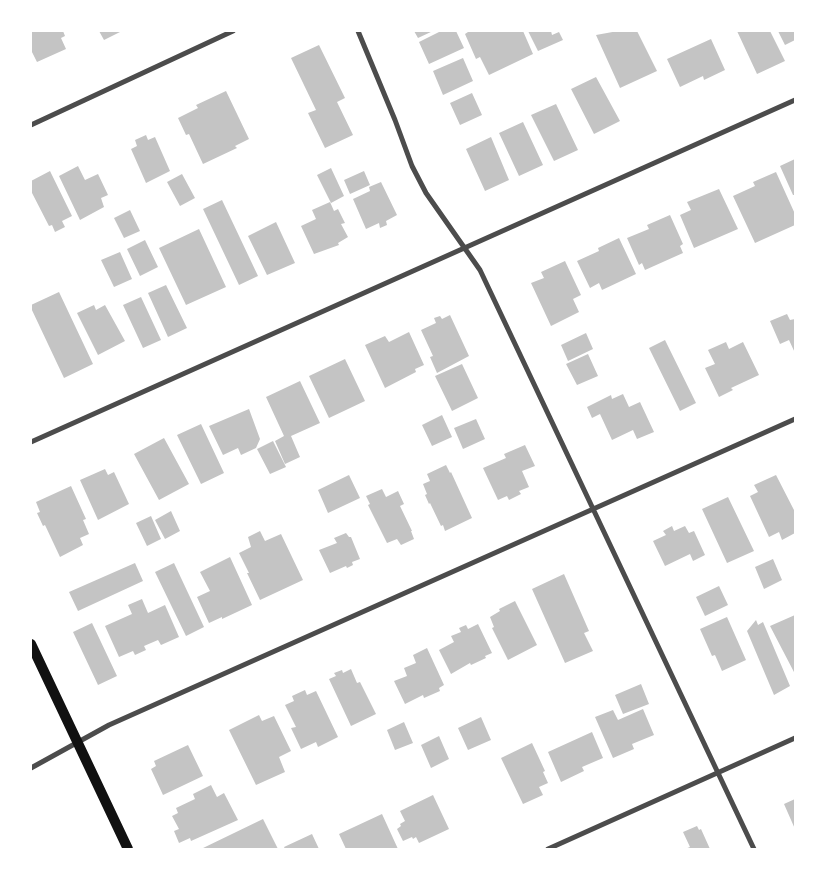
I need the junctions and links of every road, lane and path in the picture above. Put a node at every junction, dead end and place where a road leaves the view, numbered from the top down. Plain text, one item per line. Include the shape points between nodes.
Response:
1 (233, 31) edge
2 (358, 31) edge
3 (795, 100) edge
4 (31, 125) edge
5 (464, 247) junction
6 (795, 419) edge
7 (31, 442) edge
8 (594, 508) junction
9 (31, 644) edge
10 (795, 738) edge
11 (78, 742) junction
12 (31, 768) edge
13 (718, 773) junction
14 (128, 849) edge
15 (548, 849) edge
16 (754, 849) edge

1 - 4 street
2 - 5 street via 412,166 426,193
3 - 5 street
5 - 7 street
5 - 8 street via 480,270
6 - 8 street
8 - 11 street via 109,725
8 - 13 street
9 - 11 main road
10 - 13 street
11 - 12 street
11 - 14 main road
13 - 15 street
13 - 16 street

